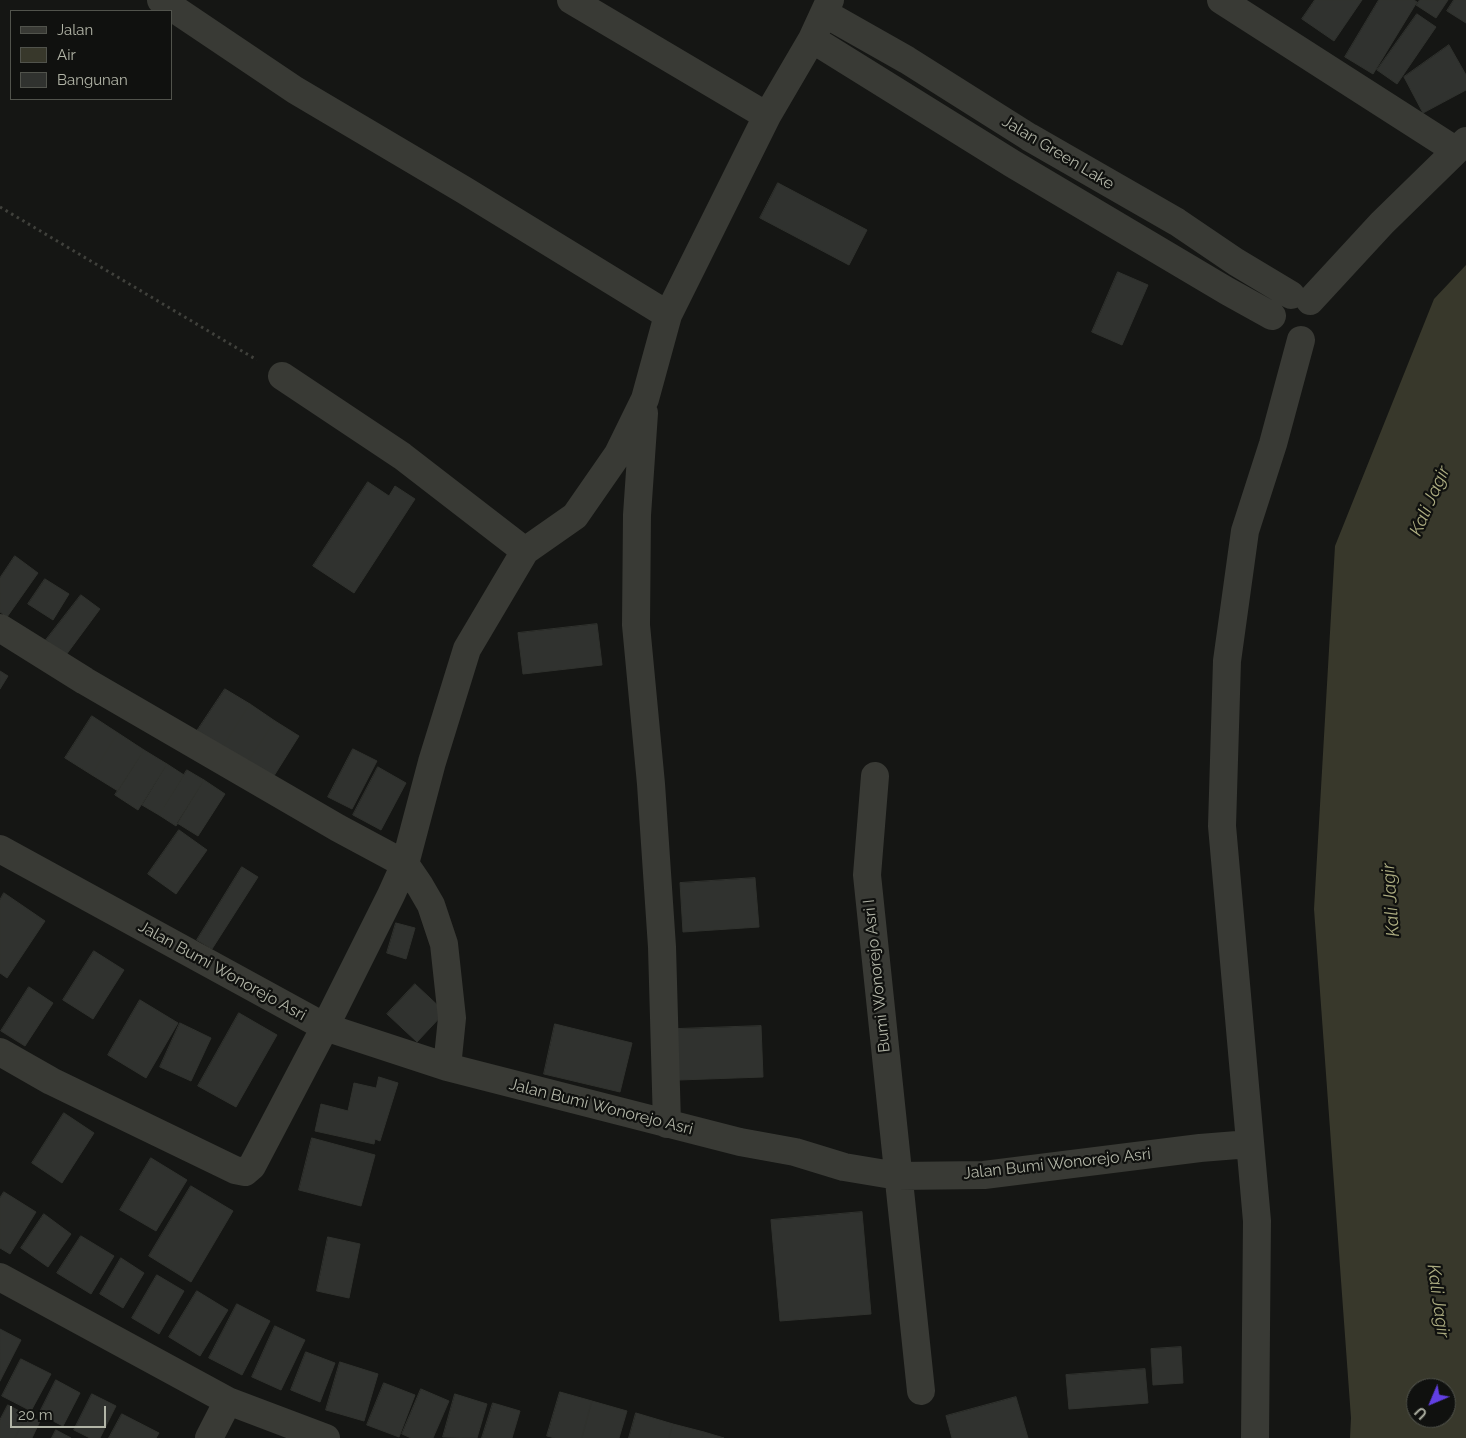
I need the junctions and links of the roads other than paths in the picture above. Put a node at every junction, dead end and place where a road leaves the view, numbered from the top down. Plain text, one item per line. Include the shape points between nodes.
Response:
1 (161, 0) edge
2 (571, 0) edge
3 (1220, 0) edge
4 (827, 7) edge
5 (812, 38) junction
6 (767, 116) junction
7 (1029, 137) junction
8 (1461, 145) edge
9 (1013, 164) junction
10 (1177, 222) junction
11 (1159, 251) junction
12 (1301, 298) junction
13 (668, 316) junction
14 (1272, 316) junction
15 (1301, 340) junction
16 (282, 376) road end
17 (645, 399) junction
18 (525, 551) junction
19 (0, 628) edge
20 (875, 776) dead end
21 (0, 848) edge
22 (405, 864) junction
23 (325, 1028) junction
24 (0, 1052) edge
25 (447, 1067) junction
26 (667, 1124) junction
27 (1250, 1144) junction
28 (898, 1176) junction
29 (0, 1277) edge
30 (921, 1392) dead end
31 (228, 1401) junction
32 (209, 1438) edge
33 (326, 1438) edge
34 (1255, 1438) edge

1 - 13 street via 295,90
2 - 6 street
3 - 8 street
4 - 5 street
4 - 7 street, Jalan Green Lake
5 - 6 street
5 - 9 street, Jalan Green Lake
6 - 13 street
7 - 9 street
7 - 10 street, Jalan Green Lake
8 - 12 street
9 - 11 street, Jalan Green Lake
10 - 11 street
10 - 12 street, Jalan Green Lake via 1236,262
11 - 14 street, Jalan Green Lake
12 - 14 street via 1284,297
12 - 15 street via 1316,309 1318,318 1310,335
13 - 17 street
14 - 15 street via 1274,327 1283,337
15 - 27 street via 1274,444 1245,531 1227,662 1222,826
16 - 18 street via 402,456
17 - 18 street via 618,454 574,516
17 - 26 street via 637,515 636,625 662,947
18 - 22 street via 467,648
19 - 22 street via 94,686
20 - 28 street, Bumi Wonorejo Asri I via 867,875
21 - 23 street, Jalan Bumi Wonorejo Asri
22 - 23 street
22 - 25 street via 430,906 444,944 452,1018
23 - 24 street via 260,1154 244,1172 51,1081
23 - 25 street, Jalan Bumi Wonorejo Asri
25 - 26 street, Jalan Bumi Wonorejo Asri
26 - 28 street, Jalan Bumi Wonorejo Asri via 795,1152 844,1167
27 - 28 street, Jalan Bumi Wonorejo Asri via 984,1175
27 - 34 street via 1257,1221
28 - 30 street, Bumi Wonorejo Asri I
29 - 31 street
31 - 32 street
31 - 33 street

